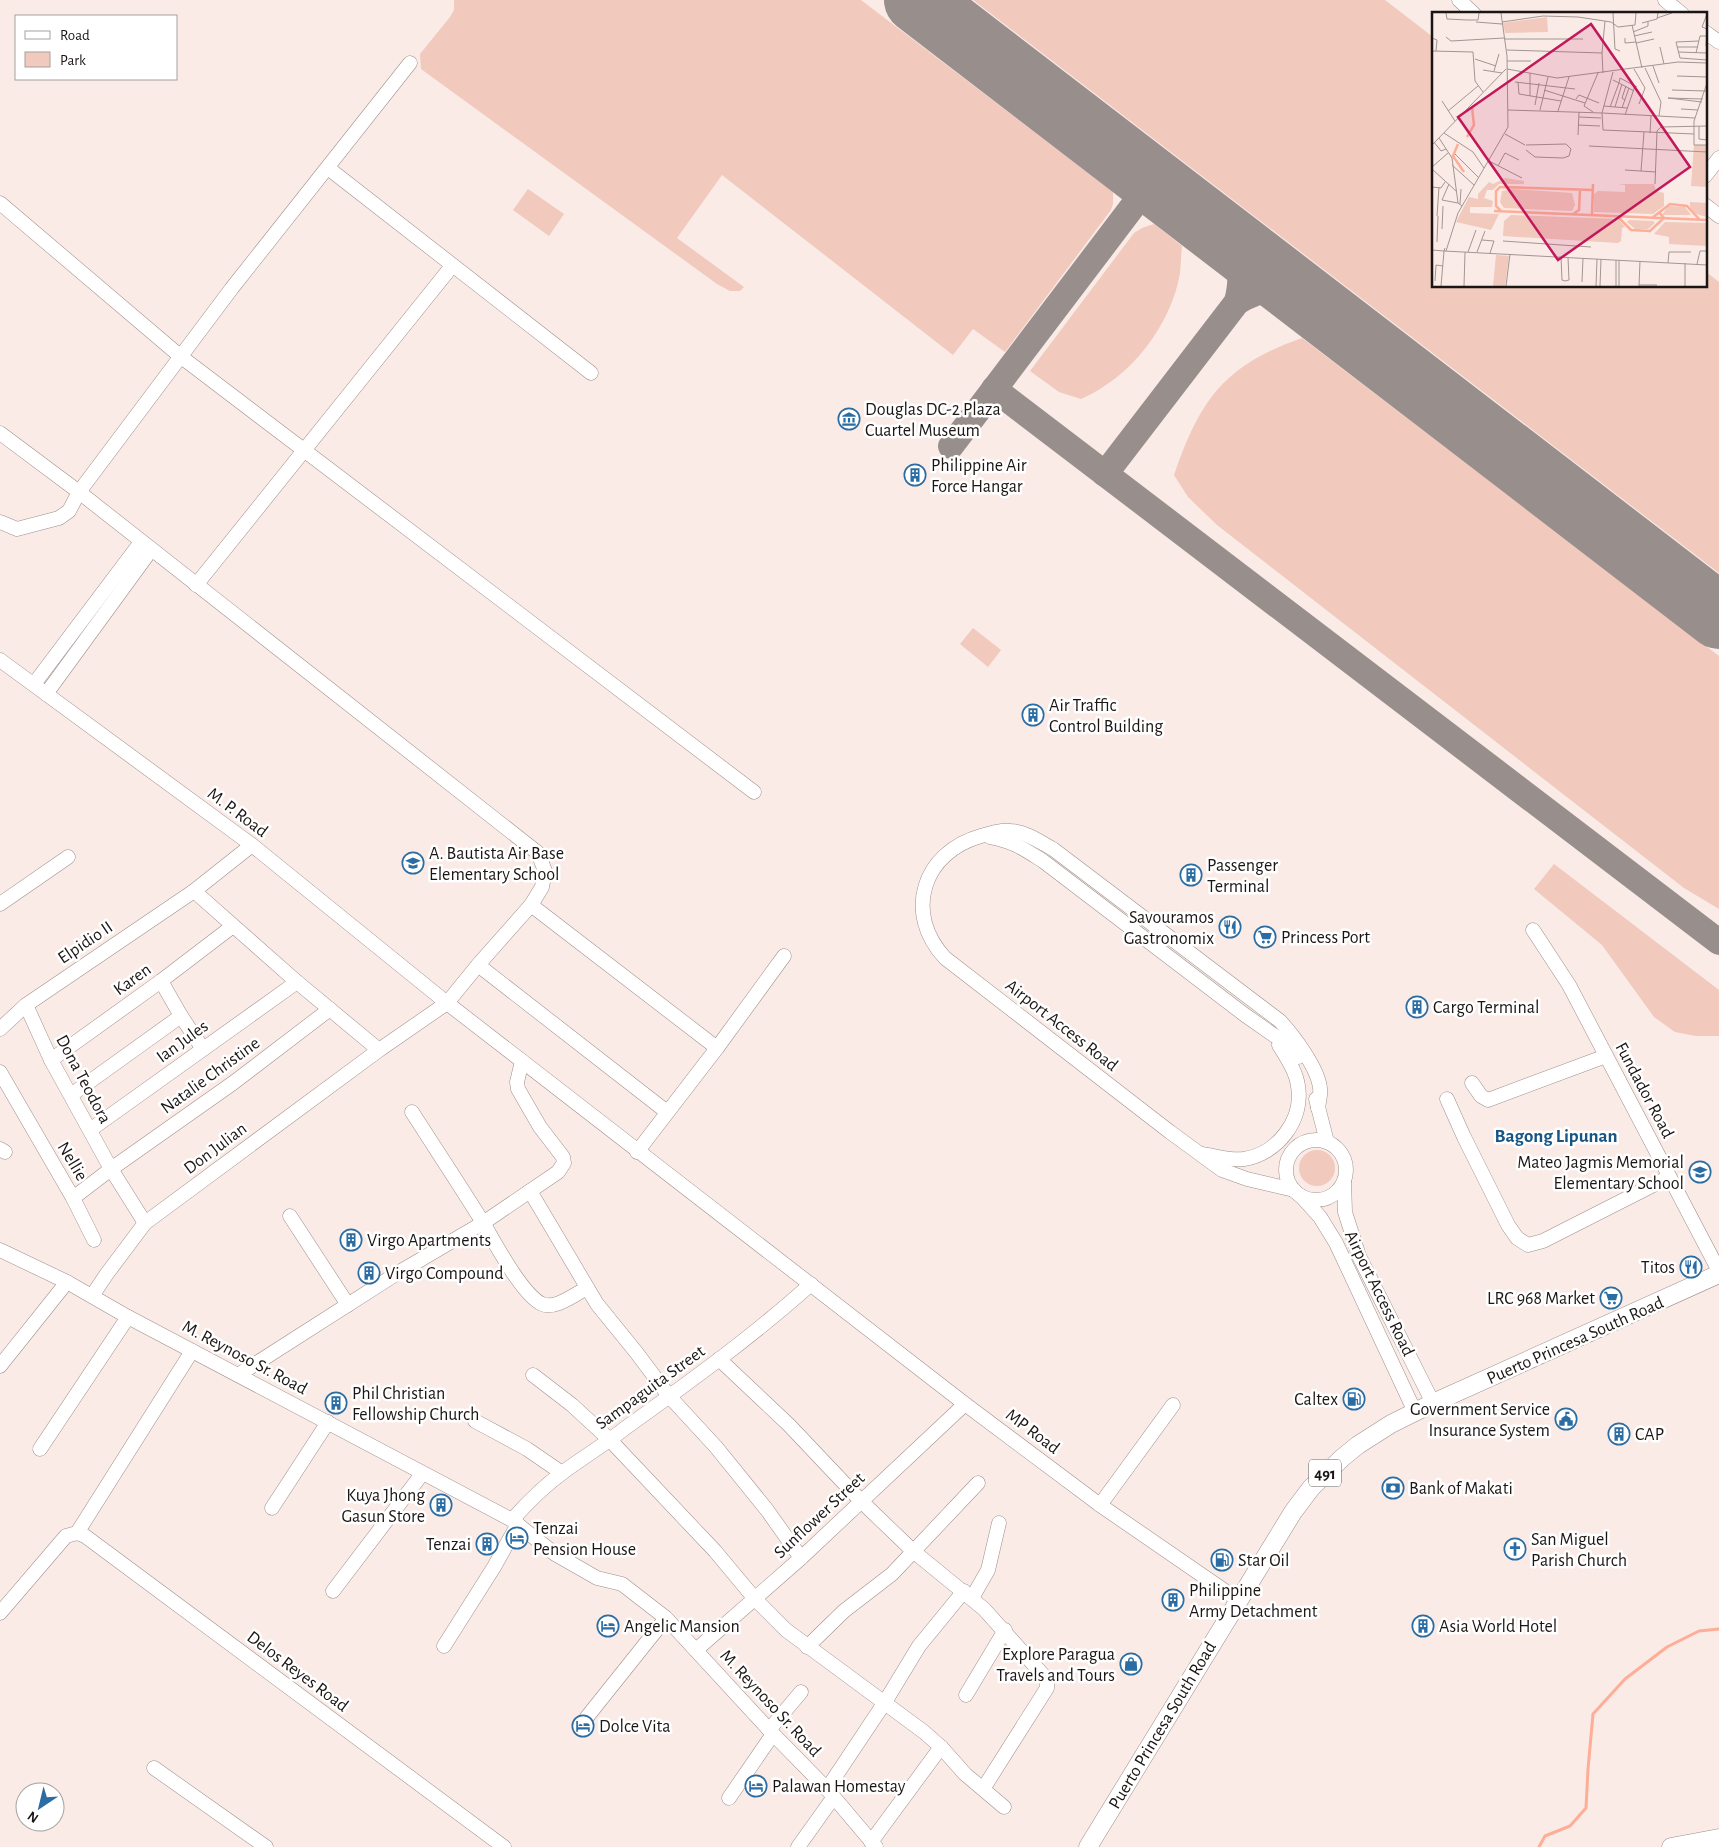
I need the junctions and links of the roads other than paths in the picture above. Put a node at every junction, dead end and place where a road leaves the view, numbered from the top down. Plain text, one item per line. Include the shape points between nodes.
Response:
1 (1459, 0) edge
2 (1669, 1) edge
3 (1472, 12) edge
4 (1680, 12) edge
5 (1706, 33) edge
6 (1719, 42) edge
7 (410, 62) dead end
8 (1719, 158) edge
9 (328, 168) junction
10 (1706, 175) edge
11 (0, 203) edge
12 (1706, 206) edge
13 (1719, 216) edge
14 (452, 266) junction
15 (180, 356) junction
16 (592, 373) dead end
17 (0, 433) edge
18 (304, 452) junction
19 (78, 492) junction
20 (0, 522) edge
21 (146, 546) junction
22 (196, 585) junction
23 (0, 660) edge
24 (34, 684) junction
25 (46, 694) junction
26 (754, 792) dead end
27 (982, 836) junction
28 (252, 845) junction
29 (68, 857) dead end
30 (194, 891) junction
31 (0, 904) edge
32 (530, 905) junction
33 (233, 926) junction
34 (1533, 930) dead end
35 (784, 956) dead end
36 (478, 965) junction
37 (161, 981) junction
38 (296, 982) junction
39 (447, 1003) junction
40 (26, 1005) junction
41 (330, 1009) junction
42 (181, 1016) junction
43 (0, 1029) edge
44 (1273, 1036) junction
45 (717, 1048) junction
46 (203, 1049) junction
47 (379, 1050) junction
48 (1606, 1056) junction
49 (51, 1060) junction
50 (522, 1061) junction
51 (0, 1072) edge
52 (1472, 1083) dead end
53 (71, 1095) junction
54 (1447, 1099) dead end
55 (1318, 1108) junction
56 (412, 1112) dead end
57 (667, 1112) junction
58 (90, 1130) junction
59 (1327, 1142) junction
60 (637, 1152) junction
61 (1198, 1153) junction
62 (112, 1169) junction
63 (1669, 1176) junction
64 (1344, 1181) junction
65 (530, 1192) junction
66 (1298, 1193) junction
67 (73, 1198) junction
68 (290, 1216) dead end
69 (146, 1223) junction
70 (483, 1223) junction
71 (94, 1240) dead end
72 (0, 1250) edge
73 (1719, 1272) edge
74 (67, 1282) junction
75 (811, 1284) junction
76 (587, 1288) junction
77 (92, 1296) junction
78 (348, 1305) junction
79 (128, 1317) junction
80 (192, 1351) junction
81 (719, 1359) junction
82 (0, 1366) edge
83 (238, 1375) junction
84 (533, 1375) dead end
85 (669, 1396) junction
86 (1433, 1403) junction
87 (964, 1404) junction
88 (1173, 1405) dead end
89 (1415, 1412) junction
90 (475, 1421) dead end
91 (328, 1422) junction
92 (610, 1440) junction
93 (40, 1449) dead end
94 (562, 1473) junction
95 (422, 1474) junction
96 (978, 1483) dead end
97 (861, 1501) junction
98 (1100, 1505) junction
99 (272, 1508) dead end
100 (515, 1522) junction
101 (998, 1522) dead end
102 (72, 1534) junction
103 (913, 1551) junction
104 (802, 1558) junction
105 (333, 1591) dead end
106 (968, 1594) junction
107 (755, 1599) junction
108 (1238, 1600) junction
109 (0, 1613) edge
110 (666, 1618) junction
111 (1005, 1630) junction
112 (444, 1646) dead end
113 (807, 1647) junction
114 (696, 1650) junction
115 (801, 1692) dead end
116 (966, 1695) dead end
117 (885, 1702) junction
118 (587, 1716) dead end
119 (771, 1732) junction
120 (941, 1747) junction
121 (154, 1768) dead end
122 (983, 1788) junction
123 (830, 1794) junction
124 (729, 1798) dead end
125 (1004, 1807) dead end
126 (1719, 1838) edge
127 (873, 1844) edge
128 (266, 1847) edge
129 (504, 1847) edge
130 (798, 1847) edge
131 (1088, 1847) edge
132 (1671, 1847) edge

1 - 3 street
2 - 4 street
5 - 6 street
7 - 9 street
8 - 10 street
9 - 14 street
9 - 15 street
11 - 15 street
12 - 13 street
14 - 16 street
14 - 18 street
15 - 18 street
15 - 19 street
17 - 19 street, Don Julian
18 - 22 street
18 - 26 street
19 - 20 street via 70,511 59,518 17,529
19 - 21 street, Don Julian
21 - 22 street, Don Julian
21 - 24 street
21 - 25 street
22 - 32 street, Don Julian via 538,853 545,871 542,887
23 - 24 street, M. P. Road
24 - 25 street, M. P. Road
25 - 28 street, M. P. Road
27 - 44 street, Airport Access Road via 1021,846 1043,861
27 - 55 street, Airport Access Road via 997,831 1017,832 1053,849 1256,1002 1290,1032 1306,1056 1320,1087
27 - 61 street, Airport Access Road via 968,839 952,850 928,878 922,905 929,934 936,947 945,958
28 - 30 street, Elpidio II
28 - 39 street, M. P. Road
29 - 31 street
30 - 33 street
30 - 40 street, Elpidio II
32 - 36 street, Don Julian
32 - 45 street
33 - 37 street, Karen
33 - 38 street
34 - 48 street, Fundador Road via 1569,985
35 - 45 street
36 - 39 street, Don Julian
36 - 57 street
37 - 42 street
37 - 49 street, Karen
38 - 41 street
38 - 46 street, Ian Jules
39 - 47 street, Don Julian
39 - 50 street, M. P. Road
40 - 43 street, Elpidio II
40 - 49 street, Dona Teodora
41 - 47 street
41 - 62 street, Natalie Christine
42 - 46 street
42 - 53 street
44 - 55 street, Airport Access Road via 1298,1056 1310,1078
44 - 61 street via 1292,1067 1298,1087 1298,1107 1291,1125 1274,1146 1256,1156 1234,1160
45 - 57 street
46 - 58 street, Ian Jules
47 - 69 street, Don Julian
48 - 52 street via 1488,1100
48 - 63 street, Fundador Road
49 - 53 street, Dona Teodora
50 - 60 street, M. P. Road
50 - 65 street via 518,1089 564,1163 558,1172
51 - 67 street, Nellie
53 - 58 street, Dona Teodora
54 - 63 street via 1508,1225 1517,1238 1528,1245 1543,1241
55 - 59 street, Airport Access Road
56 - 70 street
57 - 60 street
58 - 62 street, Dona Teodora
59 - 64 street via 1344,1158
59 - 66 street via 1301,1143 1289,1156 1286,1174
60 - 75 street, MP Road
61 - 66 street, Airport Access Road via 1222,1170
62 - 67 street, Nellie
62 - 69 street, Nellie
63 - 73 street, Fundador Road
64 - 66 street via 1327,1198 1309,1199
64 - 86 street, Airport Access Road via 1345,1212 1359,1256
65 - 70 street
65 - 76 street
66 - 89 street, Airport Access Road via 1320,1217 1336,1243
67 - 71 street
68 - 78 street
69 - 77 street, Don Julian
70 - 76 street via 514,1274 542,1305 551,1306
70 - 78 street
72 - 74 street, M. Reynoso Sr. Road
73 - 86 main road, Puerto Princesa South Road / 491
74 - 77 street, M. Reynoso Sr. Road
74 - 82 street
75 - 81 street, Sampaguita Street
75 - 87 street, MP Road
76 - 85 street
77 - 79 street, M. Reynoso Sr. Road
78 - 83 street
79 - 80 street, M. Reynoso Sr. Road
79 - 93 street
80 - 83 street, M. Reynoso Sr. Road
80 - 102 street
81 - 85 street, Sampaguita Street
81 - 97 street via 789,1425
83 - 91 street, M. Reynoso Sr. Road
84 - 92 street
85 - 92 street, Sampaguita Street
85 - 104 street via 716,1447
86 - 89 main road, Puerto Princesa South Road / 491
87 - 97 street, Sunflower Street
87 - 98 street, MP Road
88 - 98 street
89 - 108 main road, Puerto Princesa South Road / 491 via 1363,1441 1326,1472 1293,1512
90 - 94 street via 527,1449
91 - 95 street, M. Reynoso Sr. Road
91 - 99 street
92 - 94 street, Sampaguita Street
92 - 107 street via 715,1551
94 - 100 street, Sampaguita Street via 536,1496
95 - 100 street, M. Reynoso Sr. Road
95 - 105 street
96 - 103 street
97 - 103 street
97 - 104 street, Sunflower Street
98 - 108 street, MP Road
100 - 110 street, M. Reynoso Sr. Road via 555,1554 597,1578 622,1584
100 - 112 street, Sampaguita Street via 494,1567
101 - 106 street via 988,1570
102 - 109 street
102 - 129 street, Delos Reyes Road via 85,1536 98,1545
103 - 106 street
103 - 113 street via 892,1574 844,1611
104 - 107 street, Sunflower Street
106 - 111 street
106 - 117 street via 919,1646
107 - 113 street
107 - 114 street, Sunflower Street
108 - 131 main road, Puerto Princesa South Road / 491
110 - 114 street, M. Reynoso Sr. Road
110 - 118 street
111 - 116 street
111 - 122 street via 1048,1685
113 - 117 street
114 - 119 street, M. Reynoso Sr. Road
115 - 119 street
117 - 120 street
117 - 123 street
119 - 123 street, M. Reynoso Sr. Road
119 - 124 street
120 - 122 street
120 - 127 street
121 - 128 street
122 - 125 street
123 - 127 street, M. Reynoso Sr. Road
123 - 130 street
126 - 132 main road

